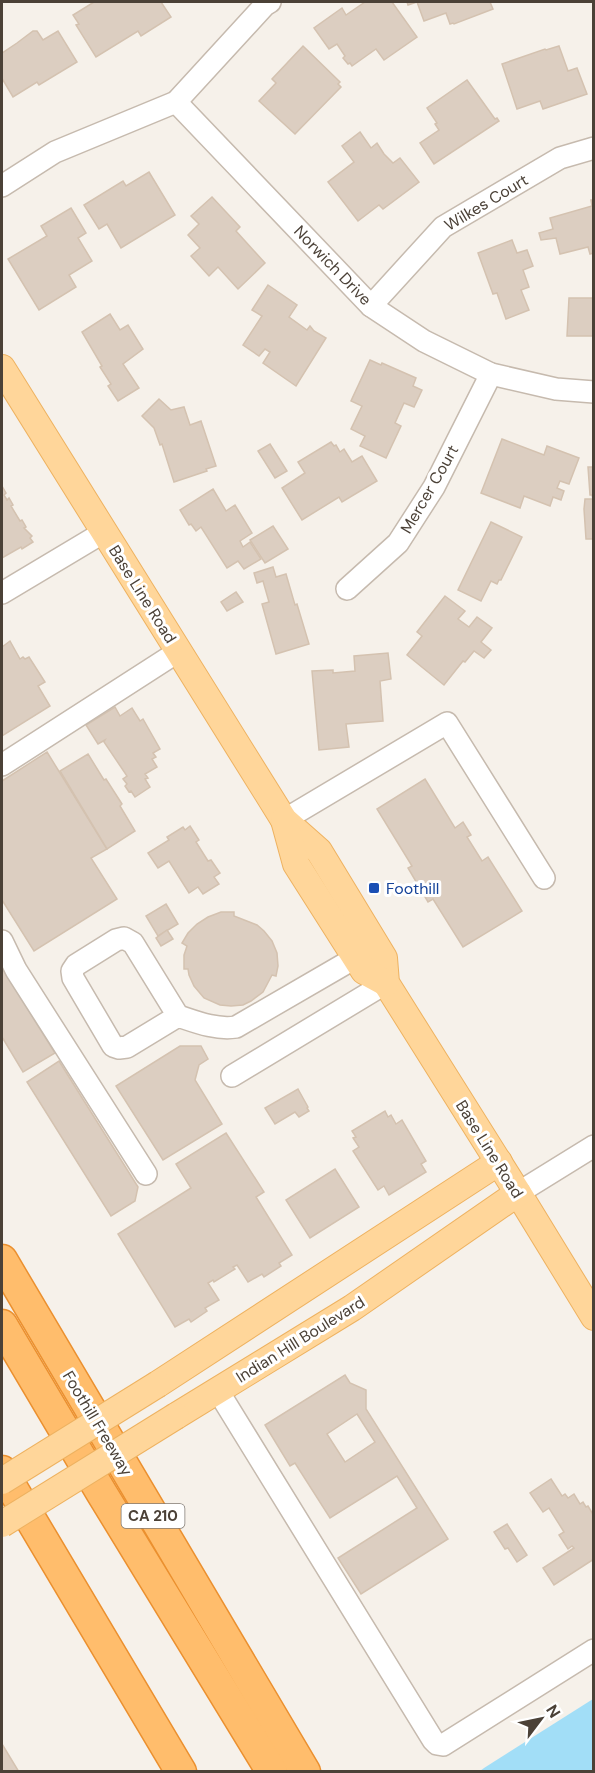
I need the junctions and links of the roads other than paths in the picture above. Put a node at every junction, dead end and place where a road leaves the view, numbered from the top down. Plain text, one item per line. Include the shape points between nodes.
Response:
1 (270, 2) edge
2 (176, 102) junction
3 (594, 148) edge
4 (2, 186) edge
5 (371, 306) junction
6 (3, 373) edge
7 (490, 374) junction
8 (594, 392) edge
9 (104, 532) junction
10 (347, 589) dead end
11 (2, 593) edge
12 (178, 651) junction
13 (2, 765) edge
14 (284, 820) junction
15 (544, 878) dead end
16 (2, 941) edge
17 (355, 958) junction
18 (386, 983) junction
19 (178, 1016) junction
20 (232, 1076) dead end
21 (594, 1146) edge
22 (499, 1162) junction
23 (146, 1174) dead end
24 (518, 1193) junction
25 (2, 1260) edge
26 (594, 1317) edge
27 (2, 1324) edge
28 (218, 1391) junction
29 (2, 1471) edge
30 (2, 1481) edge
31 (2, 1524) edge
32 (594, 1650) edge
33 (181, 1772) edge
34 (272, 1772) edge
35 (305, 1772) edge

1 - 2 street
2 - 4 street via 55,152
2 - 5 street, Norwich Drive
3 - 5 street, Wilkes Court via 560,158 443,226
5 - 7 street, Norwich Drive via 424,341
6 - 9 main road, Base Line Road
7 - 8 street, Norwich Drive via 556,389
7 - 10 street, Mercer Court via 434,487 398,543
9 - 11 street
9 - 12 main road, Base Line Road
12 - 13 street
12 - 14 main road, Base Line Road
14 - 15 street via 447,723
14 - 17 main road, Base Line Road via 296,864
14 - 18 main road, Base Line Road via 318,851 384,958
16 - 23 street via 16,970
17 - 18 main road, Base Line Road via 364,971
17 - 19 street via 236,1027 210,1026
18 - 20 street
18 - 22 main road, Base Line Road
19 - 19 street via 133,943 124,938 76,965 72,972 113,1046 126,1047
21 - 24 street, Indian Hill Boulevard
22 - 24 main road, Base Line Road
22 - 30 main road, bridge
24 - 26 main road, Base Line Road
24 - 28 main road, Indian Hill Boulevard via 352,1308
25 - 35 highway, Foothill Freeway / CA 210
27 - 34 highway
28 - 31 main road, Indian Hill Boulevard, bridge
28 - 32 street via 437,1744 442,1745
29 - 33 highway

